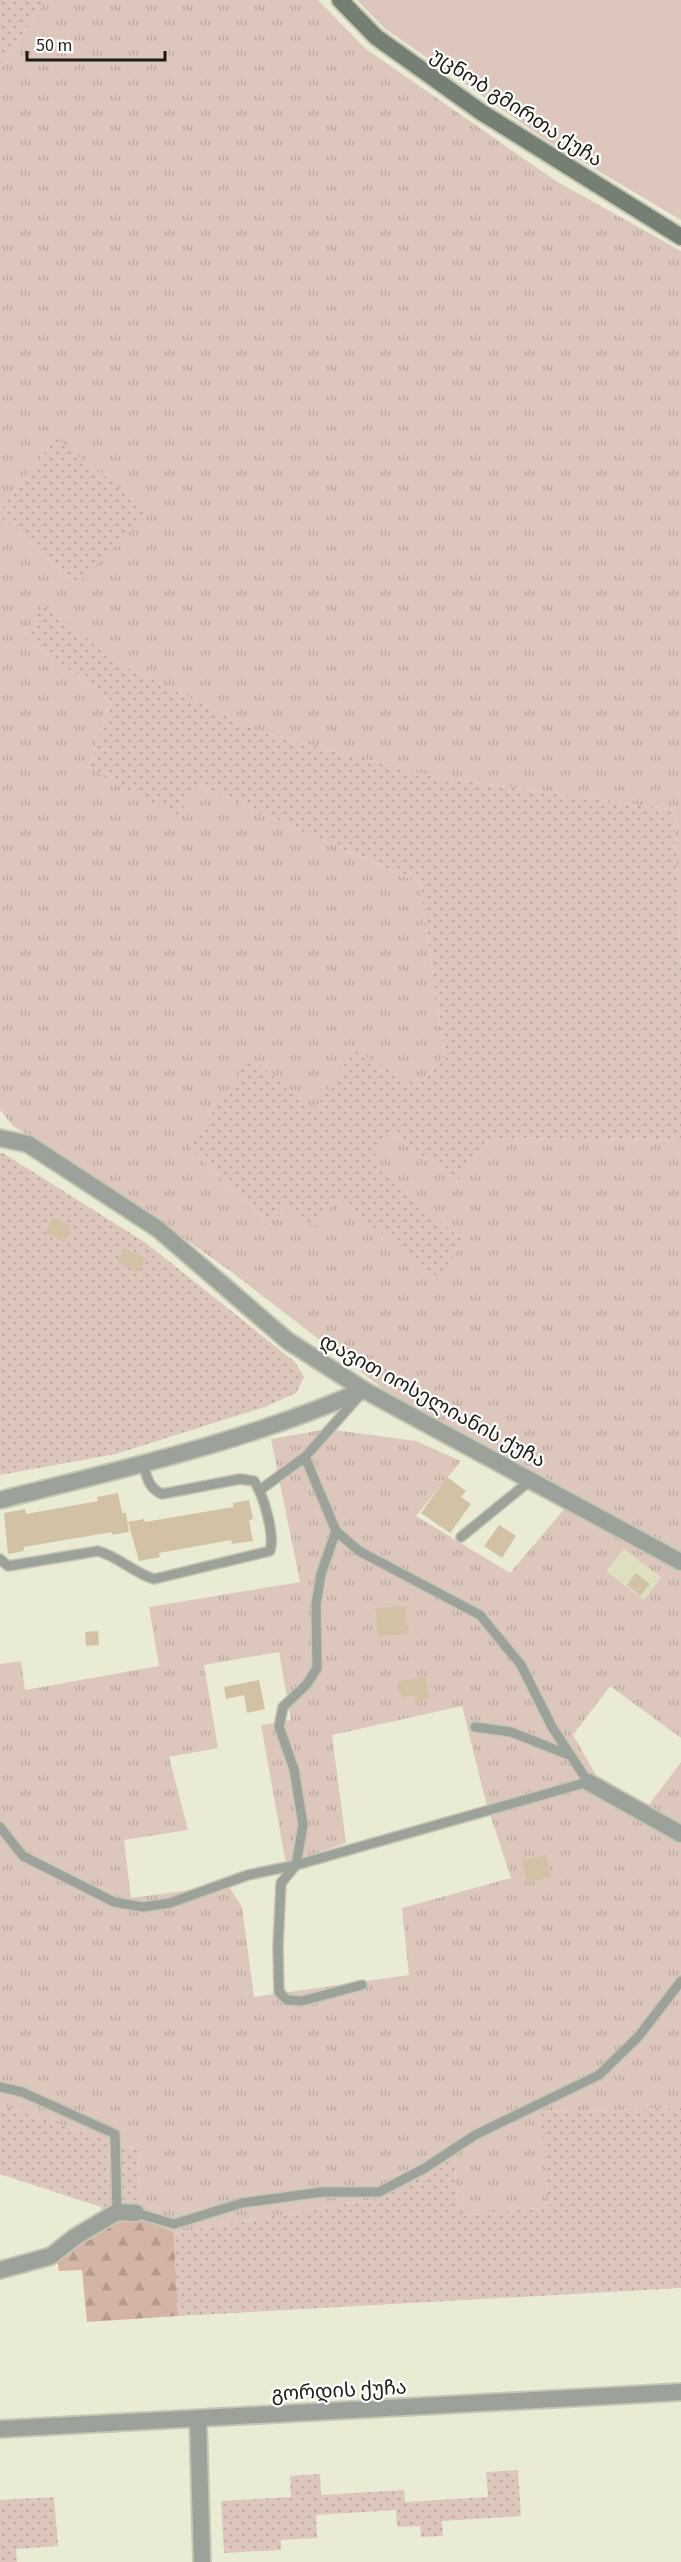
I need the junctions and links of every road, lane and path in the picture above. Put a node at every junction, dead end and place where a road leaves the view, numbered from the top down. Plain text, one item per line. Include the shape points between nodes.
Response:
1 (340, 0) edge
2 (681, 237) edge
3 (0, 1138) edge
4 (364, 1390) junction
5 (305, 1457) junction
6 (143, 1463) junction
7 (531, 1480) junction
8 (260, 1490) junction
9 (0, 1500) edge
10 (336, 1531) junction
11 (461, 1537) dead end
12 (0, 1558) edge
13 (681, 1562) edge
14 (475, 1727) dead end
15 (568, 1755) junction
16 (588, 1782) junction
17 (0, 1827) edge
18 (681, 1834) edge
19 (296, 1865) junction
20 (681, 1981) edge
21 (362, 1985) dead end
22 (0, 2087) edge
23 (117, 2212) junction
24 (136, 2213) joint
25 (0, 2270) edge
26 (681, 2392) edge
27 (198, 2419) junction
28 (0, 2429) edge
29 (202, 2562) edge

1 - 2 main road, უცნობ გმირთა ქუჩა via 376,37 481,112
3 - 4 street, დავით იოსელიანის ქუჩა via 28,1144 158,1229 288,1341
4 - 5 lane
4 - 6 street via 281,1423
4 - 7 street, დავით იოსელიანის ქუჩა
5 - 8 lane
5 - 10 lane
6 - 8 lane via 149,1485 162,1494 240,1479 254,1481
6 - 9 street
7 - 11 lane
7 - 13 street, დავით იოსელიანის ქუჩა
8 - 12 lane via 273,1542 270,1551 260,1555 154,1579 99,1551 8,1566
10 - 15 lane via 360,1551 480,1615 521,1665
10 - 19 lane via 321,1574 316,1604 317,1668 308,1684 283,1707 279,1727 294,1769 303,1825
14 - 15 lane via 511,1732
15 - 16 lane
16 - 18 street
16 - 19 lane
17 - 19 lane via 23,1856 114,1902 143,1907 170,1903 248,1875
19 - 21 lane via 281,1883 279,1992 287,2000 302,2001
20 - 24 lane via 638,2037 599,2074 475,2135 379,2192 322,2192 242,2203 174,2224
22 - 23 lane via 22,2092 116,2134
23 - 24 street
23 - 25 street via 51,2256
26 - 27 street, გორდის ქუჩა
27 - 28 street, გორდის ქუჩა
27 - 29 street

